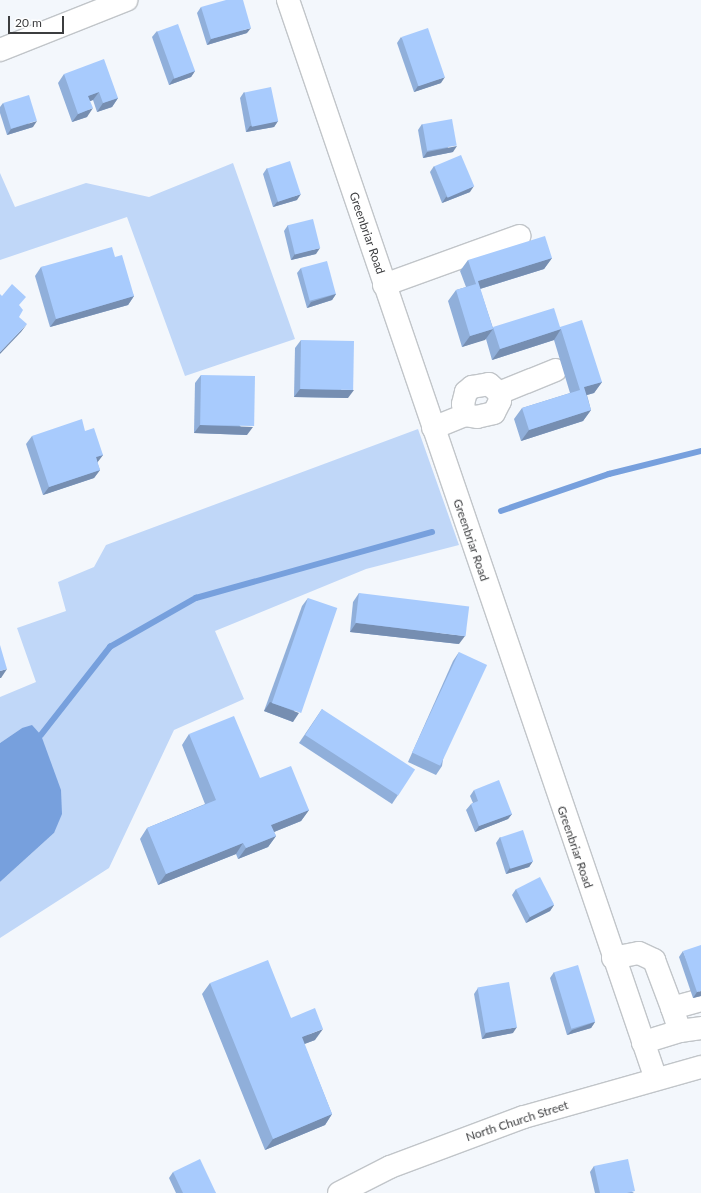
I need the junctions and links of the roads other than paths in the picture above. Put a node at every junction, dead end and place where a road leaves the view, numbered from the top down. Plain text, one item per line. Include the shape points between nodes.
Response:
1 (126, 0) edge
2 (288, 0) edge
3 (0, 50) edge
4 (519, 236) dead end
5 (384, 285) junction
6 (556, 370) dead end
7 (433, 428) junction
8 (613, 958) junction
9 (701, 1000) edge
10 (672, 1008) junction
11 (701, 1028) edge
12 (680, 1031) junction
13 (643, 1042) junction
14 (701, 1067) edge
15 (656, 1080) junction
16 (339, 1193) edge

1 - 3 street
2 - 5 street, Greenbriar Road
4 - 5 street
5 - 7 street, Greenbriar Road
6 - 7 street via 499,393 489,384 472,387 466,392 463,404 465,415
7 - 8 street, Greenbriar Road
8 - 10 street via 639,953 654,960
8 - 13 street, Greenbriar Road
9 - 10 street
10 - 12 street
11 - 12 street
12 - 13 street
13 - 15 street, Greenbriar Road
14 - 15 street, North Church Street
15 - 16 street, North Church Street via 524,1117 452,1142 390,1167

